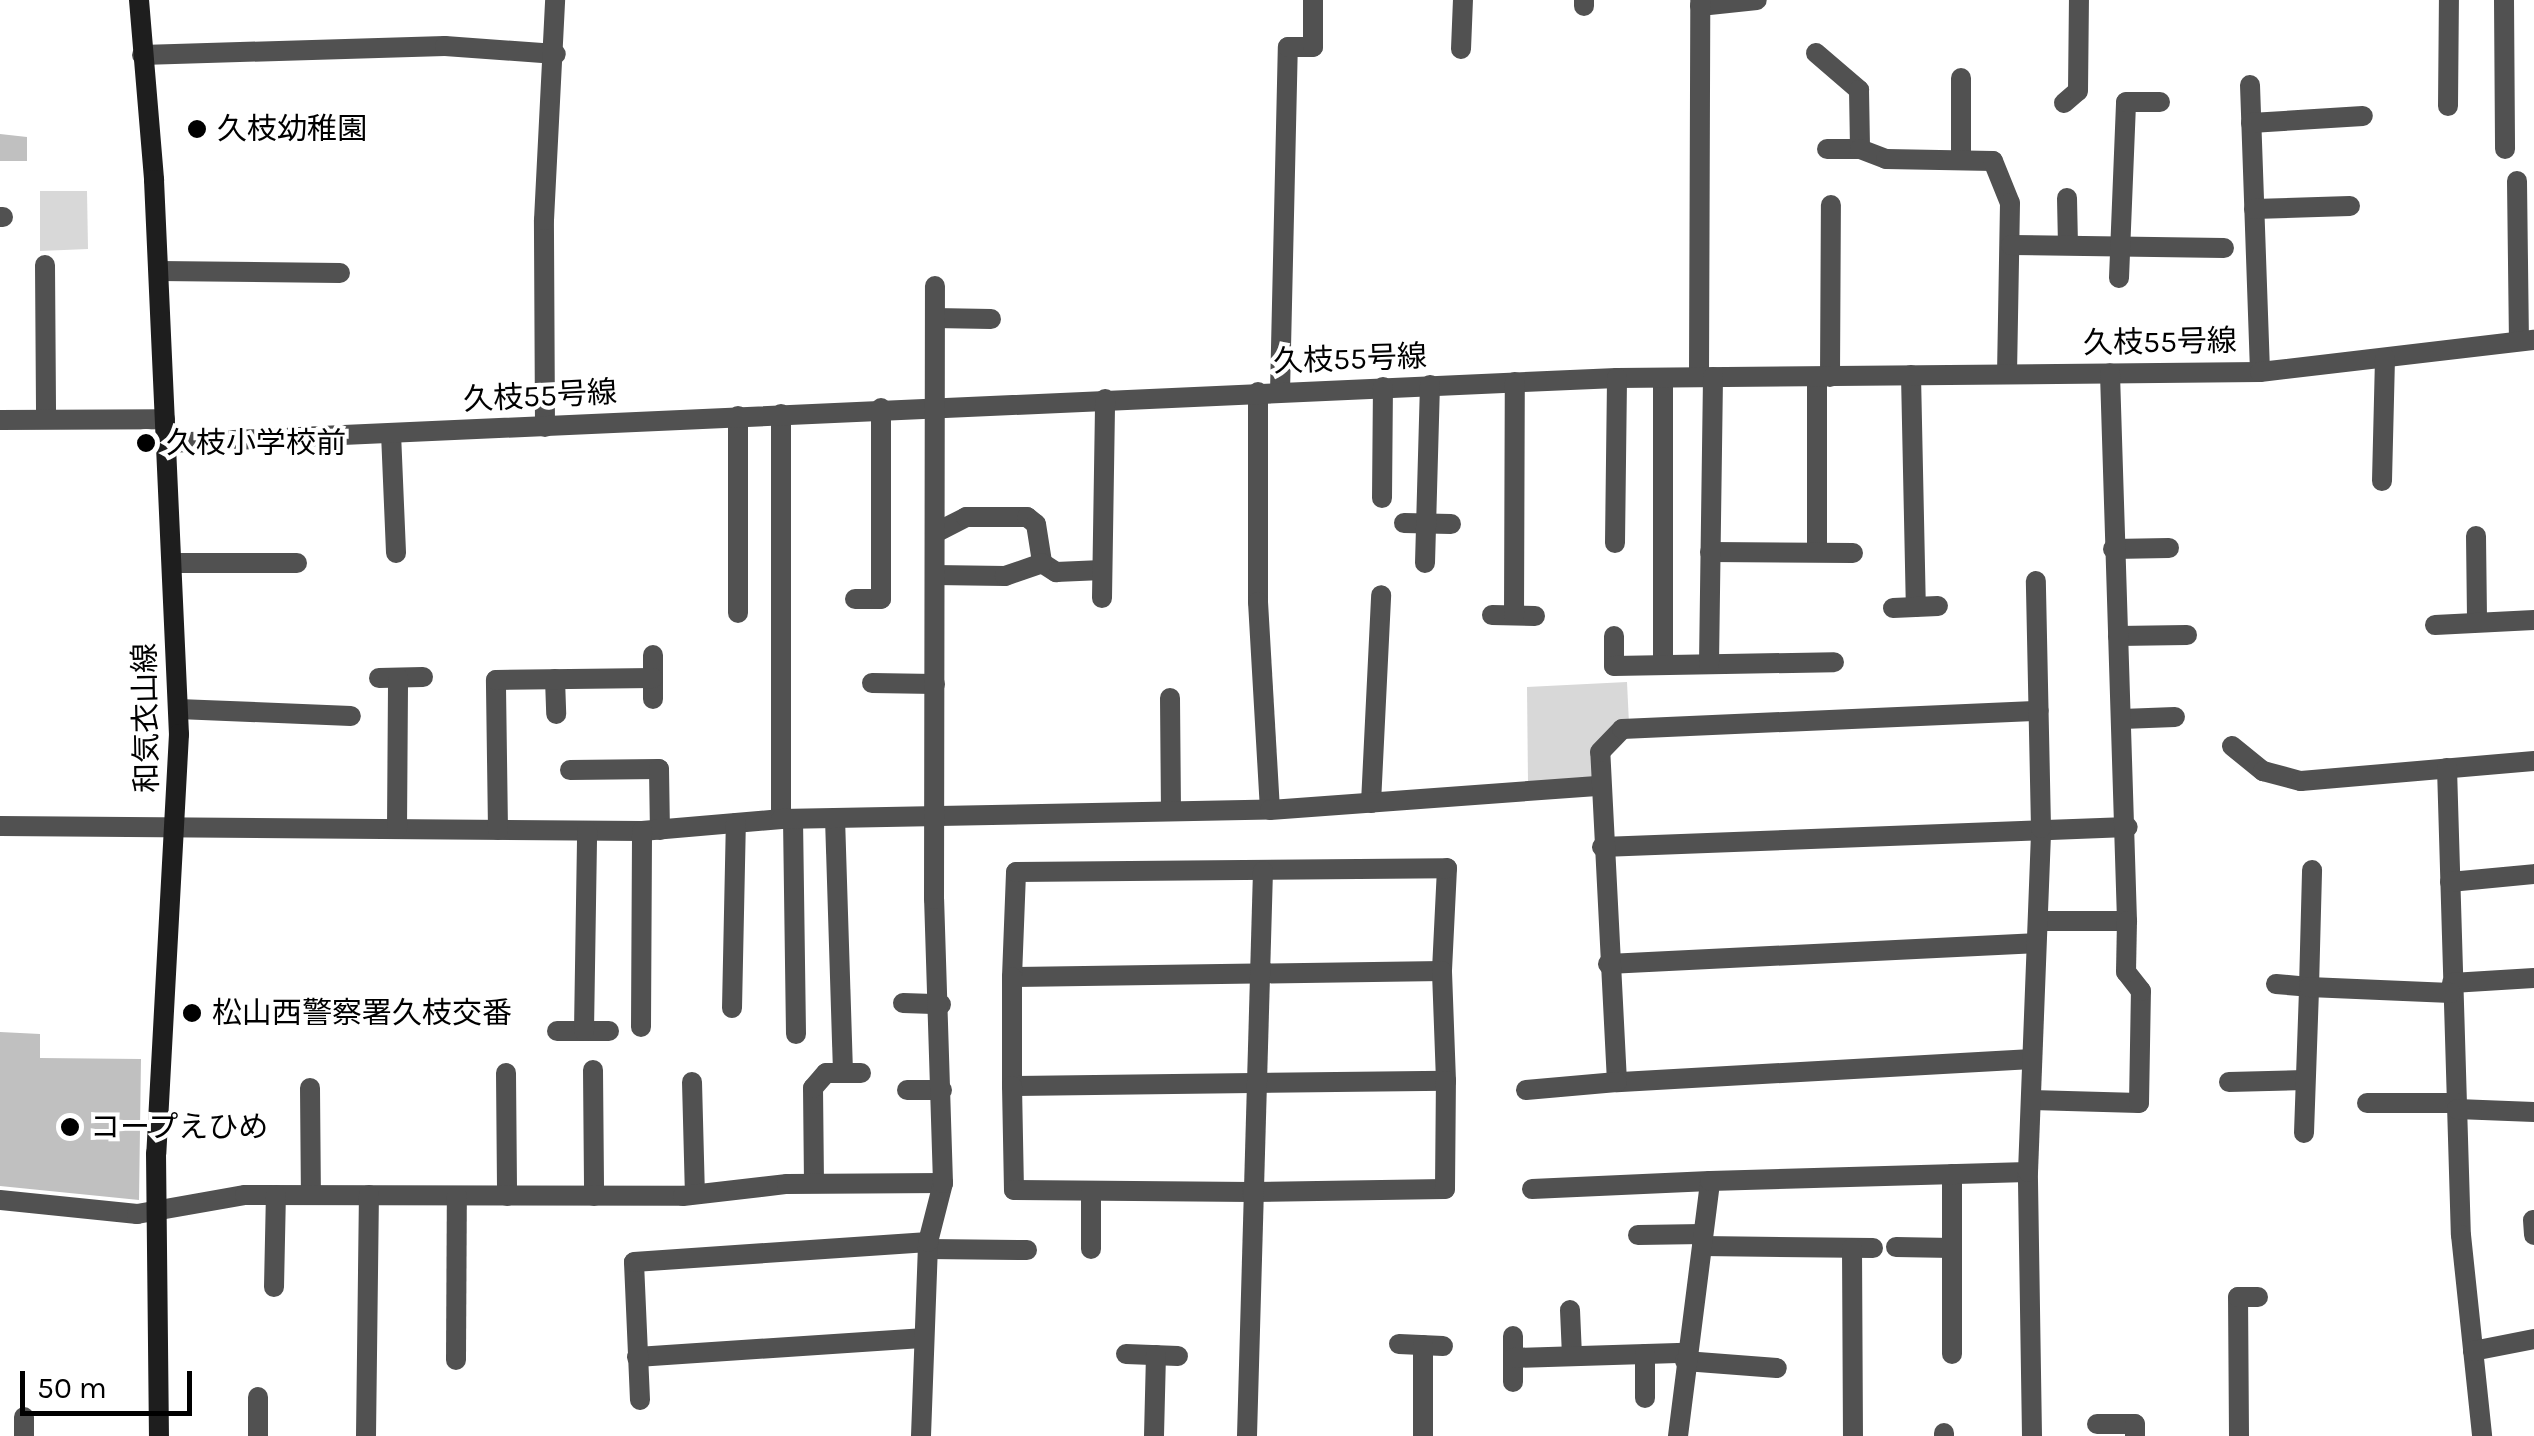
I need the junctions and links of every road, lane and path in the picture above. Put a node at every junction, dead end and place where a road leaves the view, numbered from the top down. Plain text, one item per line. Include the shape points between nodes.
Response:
1 (139, 0) edge
2 (554, 0) edge
3 (1313, 0) edge
4 (1463, 0) edge
5 (1757, 0) edge
6 (2079, 0) edge
7 (2449, 0) edge
8 (2504, 0) edge
9 (1700, 3) edge
10 (1462, 49) dead end
11 (1816, 53) dead end
12 (556, 54) junction
13 (142, 55) junction
14 (1961, 78) dead end
15 (2250, 84) dead end
16 (2160, 102) dead end
17 (2064, 104) dead end
18 (2448, 106) dead end
19 (2364, 116) dead end
20 (2251, 122) junction
21 (1827, 149) dead end
22 (1860, 149) junction
23 (2505, 149) dead end
24 (1961, 158) junction
25 (2517, 180) dead end
26 (2067, 198) dead end
27 (1832, 205) dead end
28 (2350, 206) dead end
29 (2254, 208) junction
30 (2011, 246) junction
31 (2068, 246) junction
32 (2120, 246) junction
33 (2224, 248) dead end
34 (45, 265) dead end
35 (159, 271) junction
36 (340, 273) dead end
37 (2118, 278) dead end
38 (935, 286) dead end
39 (935, 318) junction
40 (991, 319) dead end
41 (2527, 340) edge
42 (2385, 358) junction
43 (2260, 372) junction
44 (2110, 373) junction
45 (2007, 374) junction
46 (1911, 376) junction
47 (1706, 377) junction
48 (1823, 377) junction
49 (1617, 378) junction
50 (1663, 379) junction
51 (1514, 382) junction
52 (1430, 386) junction
53 (1383, 387) junction
54 (1258, 392) junction
55 (1280, 392) junction
56 (1105, 398) junction
57 (936, 406) junction
58 (882, 408) junction
59 (781, 414) junction
60 (738, 416) junction
61 (46, 419) junction
62 (165, 419) junction
63 (0, 420) edge
64 (545, 426) junction
65 (391, 433) junction
66 (167, 443) junction
67 (2382, 482) dead end
68 (1382, 498) dead end
69 (1415, 523) junction
70 (1450, 524) dead end
71 (935, 533) junction
72 (2476, 536) dead end
73 (1615, 543) dead end
74 (2169, 548) dead end
75 (2113, 549) junction
76 (1710, 552) junction
77 (1817, 552) junction
78 (396, 553) dead end
79 (1852, 553) dead end
80 (172, 563) junction
81 (297, 563) dead end
82 (1042, 563) junction
83 (1425, 563) dead end
84 (1102, 570) junction
85 (935, 575) junction
86 (2036, 581) dead end
87 (1382, 595) dead end
88 (1102, 598) dead end
89 (855, 599) dead end
90 (1938, 606) dead end
91 (1916, 607) junction
92 (1893, 608) dead end
93 (738, 614) dead end
94 (1514, 615) dead end
95 (2534, 620) edge
96 (2477, 622) junction
97 (2434, 625) dead end
98 (2187, 634) dead end
99 (1614, 636) dead end
100 (2118, 636) junction
101 (652, 655) dead end
102 (1834, 662) dead end
103 (1664, 664) junction
104 (1709, 664) junction
105 (423, 678) dead end
106 (555, 680) junction
107 (872, 683) dead end
108 (935, 684) junction
109 (1170, 698) dead end
110 (178, 709) junction
111 (2039, 711) junction
112 (556, 714) dead end
113 (351, 716) dead end
114 (2122, 718) junction
115 (2175, 718) dead end
116 (2232, 746) dead end
117 (593, 747) dead end
118 (2534, 762) edge
119 (2447, 768) junction
120 (594, 769) junction
121 (570, 770) dead end
122 (1600, 786) junction
123 (1372, 802) junction
124 (1270, 810) junction
125 (1171, 812) junction
126 (934, 815) junction
127 (835, 818) junction
128 (787, 819) junction
129 (736, 823) junction
130 (0, 826) edge
131 (177, 827) junction
132 (2128, 827) junction
133 (2041, 828) junction
134 (398, 829) junction
135 (498, 830) junction
136 (586, 831) junction
137 (651, 831) junction
138 (1602, 848) junction
139 (2312, 870) dead end
140 (1263, 871) junction
141 (2534, 874) edge
142 (2450, 882) junction
143 (2040, 921) junction
144 (2127, 921) junction
145 (2033, 943) junction
146 (1608, 964) junction
147 (1442, 972) junction
148 (1259, 976) junction
149 (1012, 977) junction
150 (2534, 978) edge
151 (2276, 984) dead end
152 (2309, 987) junction
153 (2452, 988) junction
154 (902, 1003) dead end
155 (941, 1004) junction
156 (732, 1008) dead end
157 (641, 1028) dead end
158 (557, 1031) dead end
159 (584, 1031) junction
160 (609, 1031) dead end
161 (796, 1034) dead end
162 (2032, 1059) junction
163 (593, 1070) dead end
164 (506, 1073) dead end
165 (2305, 1080) junction
166 (1446, 1081) junction
167 (692, 1082) dead end
168 (1256, 1082) junction
169 (1617, 1082) junction
170 (2229, 1082) dead end
171 (1012, 1086) junction
172 (310, 1088) dead end
173 (907, 1090) dead end
174 (942, 1090) junction
175 (1526, 1090) dead end
176 (2031, 1100) junction
177 (2367, 1103) dead end
178 (2456, 1106) junction
179 (2534, 1112) edge
180 (2304, 1132) dead end
181 (2028, 1172) junction
182 (1952, 1174) junction
183 (1710, 1181) junction
184 (814, 1183) junction
185 (942, 1183) junction
186 (1532, 1189) dead end
187 (1092, 1190) junction
188 (1252, 1192) junction
189 (696, 1194) junction
190 (276, 1195) junction
191 (311, 1195) junction
192 (369, 1195) junction
193 (457, 1196) junction
194 (506, 1196) junction
195 (594, 1196) junction
196 (0, 1200) edge
197 (157, 1209) junction
198 (1638, 1235) dead end
199 (1702, 1240) junction
200 (928, 1245) junction
201 (1896, 1247) dead end
202 (1952, 1248) junction
203 (1091, 1249) dead end
204 (1027, 1250) dead end
205 (274, 1286) dead end
206 (2258, 1297) dead end
207 (1570, 1310) dead end
208 (1513, 1336) dead end
209 (922, 1338) junction
210 (2534, 1339) edge
211 (1399, 1344) dead end
212 (2473, 1351) junction
213 (1126, 1354) dead end
214 (1645, 1354) junction
215 (1952, 1354) dead end
216 (1156, 1355) junction
217 (1178, 1356) dead end
218 (1572, 1356) junction
219 (637, 1357) junction
220 (1686, 1357) junction
221 (1513, 1358) junction
222 (456, 1360) dead end
223 (1777, 1368) dead end
224 (1513, 1382) dead end
225 (258, 1397) dead end
226 (1644, 1398) dead end
227 (640, 1400) dead end
228 (2097, 1424) dead end
229 (264, 1425) edge
230 (159, 1436) edge
231 (366, 1436) edge
232 (920, 1436) edge
233 (1154, 1436) edge
234 (1246, 1436) edge
235 (1423, 1436) edge
236 (1678, 1436) edge
237 (1853, 1436) edge
238 (2032, 1436) edge
239 (2135, 1436) edge
240 (2239, 1436) edge
241 (2482, 1436) edge

1 - 13 main road, 和気衣山線
2 - 12 street
3 - 55 street via 1313,46 1288,46
4 - 10 street
5 - 9 street
6 - 17 street via 2078,91
7 - 18 street
8 - 23 street
9 - 47 street
11 - 22 street via 1859,90
12 - 13 street via 445,46
12 - 64 street via 544,220
13 - 35 main road, 和気衣山線
14 - 24 street
15 - 20 street
16 - 32 street via 2126,102
19 - 20 street
20 - 29 street
21 - 22 street
22 - 24 street via 1886,159
24 - 30 street via 1994,161 2004,176
25 - 41 street
26 - 31 street
27 - 48 street
28 - 29 street
29 - 43 street
30 - 31 street
30 - 45 street
31 - 32 street
32 - 33 street
32 - 37 street
34 - 61 street
35 - 36 street
35 - 62 main road, 和気衣山線
38 - 39 street
39 - 40 street
39 - 57 street
41 - 42 street, 久枝55号線
42 - 43 street, 久枝55号線
42 - 67 street
43 - 44 street, 久枝55号線
44 - 45 street, 久枝55号線
44 - 75 street
45 - 46 street, 久枝55号線
46 - 48 street, 久枝55号線
46 - 91 street
47 - 48 street, 久枝55号線
47 - 50 street, 久枝55号線
47 - 76 street
48 - 77 street
49 - 50 street, 久枝55号線
49 - 51 street, 久枝55号線
49 - 73 street
50 - 103 street
51 - 52 street, 久枝55号線
51 - 94 street via 1504,525
52 - 53 street, 久枝55号線
52 - 69 street
53 - 55 street, 久枝55号線
53 - 68 street
54 - 55 street, 久枝55号線
54 - 56 street, 久枝55号線
54 - 124 street via 1258,602
56 - 57 street, 久枝55号線
56 - 84 street
57 - 58 street, 久枝55号線
57 - 71 street
58 - 59 street, 久枝55号線
58 - 89 street via 882,599
59 - 60 street, 久枝55号線
59 - 128 street
60 - 64 street, 久枝55号線
60 - 93 street
61 - 62 street
61 - 63 street
62 - 66 main road, 和気衣山線
64 - 65 street, 久枝55号線
65 - 66 street, 久枝55号線
65 - 78 street
66 - 80 main road, 和気衣山線
69 - 70 street
69 - 83 street
71 - 82 street via 966,518 1027,518 1036,524
71 - 85 street
72 - 96 street
74 - 75 street
75 - 100 street
76 - 77 street
76 - 104 street
77 - 79 street
80 - 81 street
80 - 110 main road, 和気衣山線
82 - 84 street via 1056,572
82 - 85 street via 1005,576
84 - 88 street
85 - 108 street
86 - 111 street
87 - 123 street
90 - 91 street
91 - 92 street
95 - 96 street
96 - 97 street
98 - 100 street
99 - 103 street via 1614,666
100 - 114 street
101 - 106 street via 652,688
102 - 104 street
103 - 104 street
105 - 134 street via 388,678
106 - 112 street
106 - 135 street via 496,680 487,746
107 - 108 street
108 - 126 street
109 - 125 street
110 - 113 street
110 - 131 main road, 和気衣山線
111 - 122 street via 1622,729 1600,752
111 - 133 street
114 - 115 street
114 - 132 street
116 - 119 street via 2263,771 2301,781
117 - 120 street
118 - 119 street
119 - 142 street
120 - 121 street
120 - 137 street via 659,769
122 - 123 street
122 - 138 street
123 - 124 street
124 - 125 street
125 - 126 street
126 - 127 street
126 - 155 street
127 - 128 street
127 - 184 street via 852,1073 826,1073 813,1088
128 - 129 street
128 - 161 street
129 - 137 street
129 - 156 street
130 - 131 street
131 - 134 street
131 - 197 main road, 和気衣山線
132 - 133 street
132 - 144 street
133 - 138 street
133 - 143 street
134 - 135 street
135 - 136 street
136 - 137 street
136 - 159 street
137 - 157 street
138 - 146 street
139 - 152 street
140 - 147 street via 1447,868
140 - 148 street
140 - 149 street via 1016,872
141 - 142 street
142 - 153 street
143 - 144 street
143 - 145 street
144 - 176 street via 2126,972 2141,992 2139,1103
145 - 146 street
145 - 162 street
146 - 169 street
147 - 148 street
147 - 166 street
148 - 149 street
148 - 168 street
149 - 171 street
150 - 153 street
151 - 152 street
152 - 153 street
152 - 165 street
153 - 178 street
154 - 155 street
155 - 174 street
158 - 159 street
159 - 160 street
162 - 169 street
162 - 176 street
163 - 195 street
164 - 194 street
165 - 170 street
165 - 180 street
166 - 168 street
166 - 188 street via 1445,1189
167 - 189 street
168 - 171 street
168 - 188 street
169 - 175 street
171 - 187 street via 1014,1190
172 - 191 street
173 - 174 street
174 - 185 street
176 - 181 street
177 - 178 street
178 - 179 street
178 - 212 street
181 - 182 street
181 - 238 street
182 - 183 street
182 - 202 street
183 - 186 street
183 - 199 street
184 - 185 street
184 - 189 street
185 - 200 street
187 - 188 street
187 - 203 street
188 - 234 street
189 - 195 street
190 - 191 street
190 - 197 street
190 - 205 street
191 - 192 street
192 - 193 street
192 - 231 street
193 - 194 street
193 - 222 street
194 - 195 street
196 - 197 street via 111,1214
197 - 230 main road, 和気衣山線
198 - 199 street
199 - 220 street
199 - 237 street via 1862,1248
200 - 204 street
200 - 209 street
200 - 219 street via 634,1262
201 - 202 street
202 - 215 street
206 - 240 street via 2238,1297 2230,1409
207 - 218 street
208 - 221 street
209 - 219 street
209 - 232 street
210 - 212 street
211 - 235 street via 1433,1345
212 - 241 street
213 - 216 street
214 - 218 street
214 - 220 street
214 - 226 street
216 - 217 street
216 - 233 street
218 - 221 street
219 - 227 street
220 - 223 street
220 - 236 street
221 - 224 street
225 - 229 street
228 - 239 street via 2134,1424

